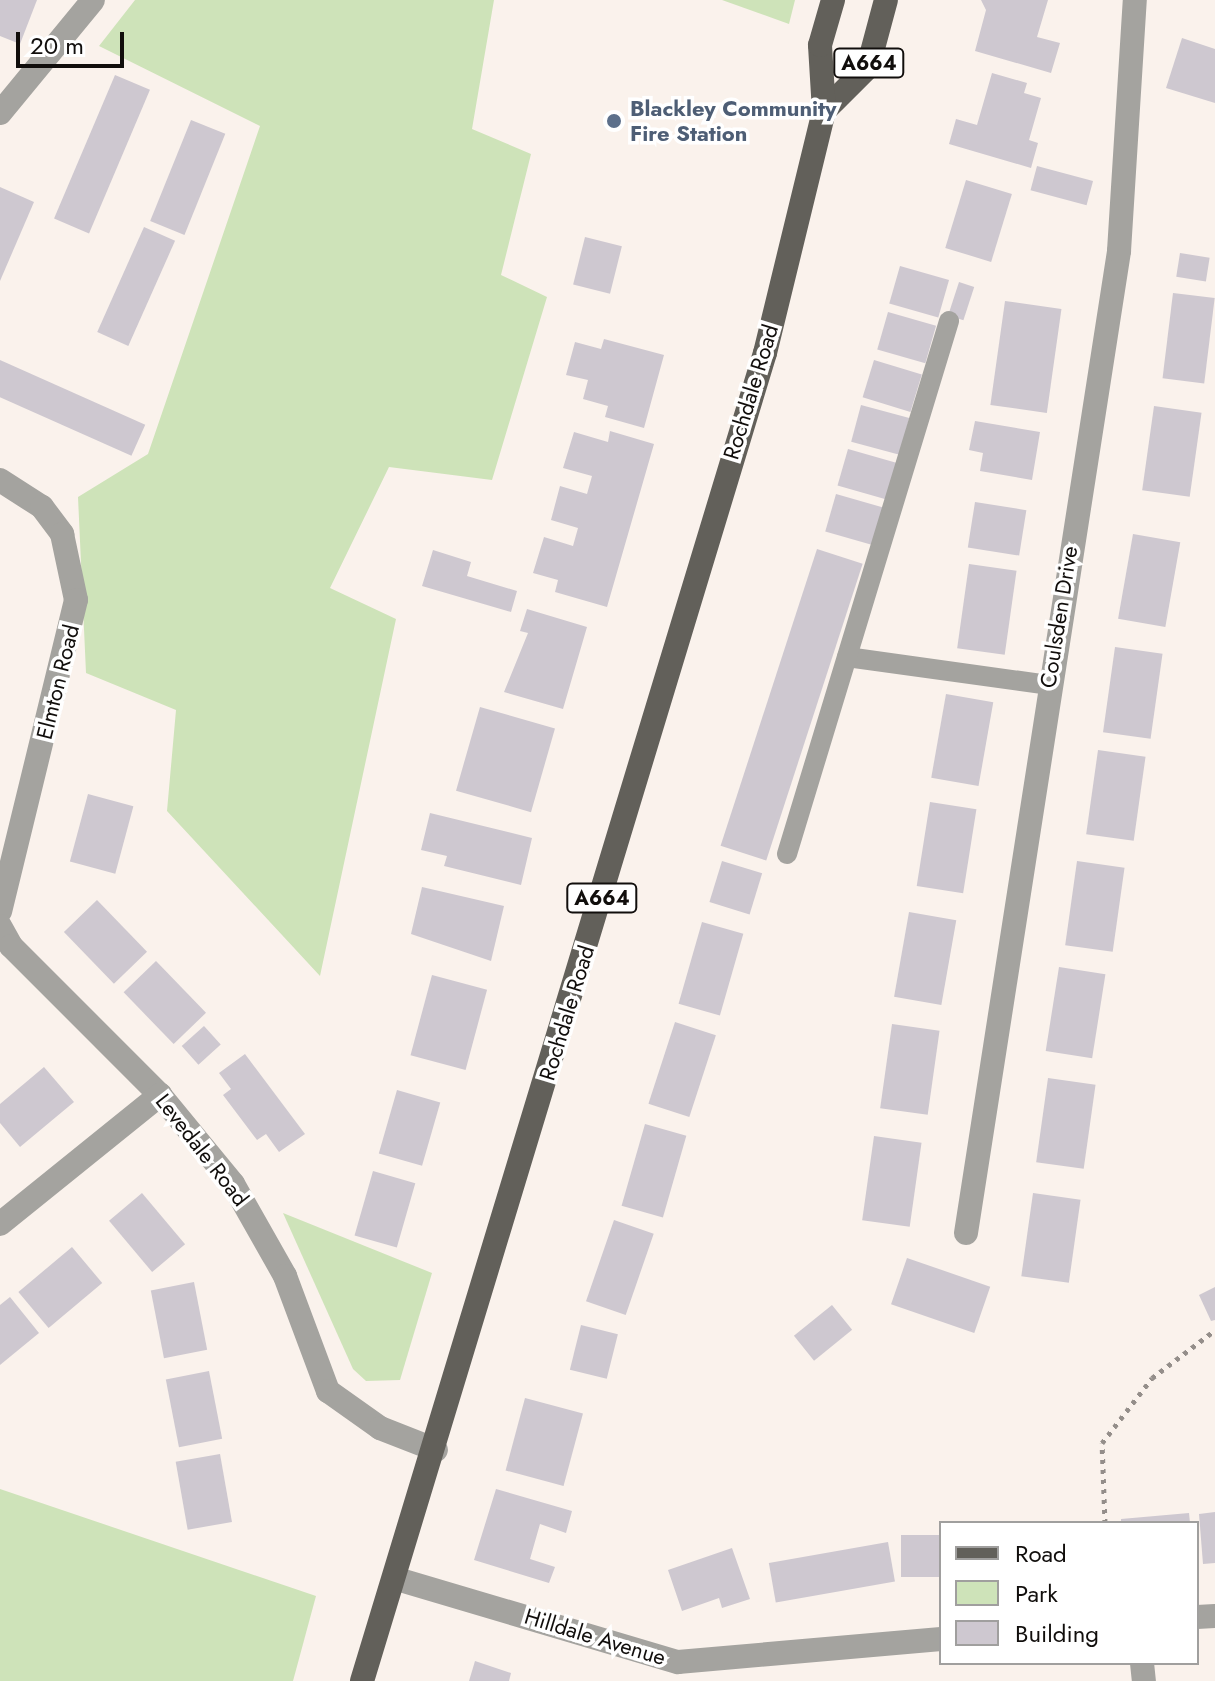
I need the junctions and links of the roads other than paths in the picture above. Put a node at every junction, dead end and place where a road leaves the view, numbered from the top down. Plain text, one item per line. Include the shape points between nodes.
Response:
1 (93, 0) edge
2 (833, 0) edge
3 (886, 0) edge
4 (1135, 0) edge
5 (824, 111) junction
6 (0, 113) edge
7 (949, 321) dead end
8 (0, 480) edge
9 (847, 657) junction
10 (1048, 685) junction
11 (787, 854) dead end
12 (0, 911) edge
13 (0, 926) edge
14 (160, 1095) junction
15 (0, 1224) edge
16 (966, 1233) dead end
17 (436, 1450) junction
18 (397, 1579) junction
19 (939, 1639) edge
20 (362, 1681) edge

1 - 6 street
2 - 5 main road, Rochdale Road via 820,45
3 - 5 main road, A664 via 868,67
4 - 10 street, Coulsden Drive via 1119,251
5 - 17 main road, Rochdale Road / A664 via 765,353
7 - 9 lane
8 - 12 street, Elmton Road via 42,507 62,534 76,600
9 - 10 lane
9 - 11 lane
10 - 16 street, Coulsden Drive
13 - 14 street, Levedale Road via 11,946
14 - 15 street
14 - 17 street, Levedale Road via 262,1229 328,1391 380,1428
17 - 18 main road, Rochdale Road / A664
18 - 19 street, Hilldale Avenue via 678,1662
18 - 20 main road, Rochdale Road / A664

